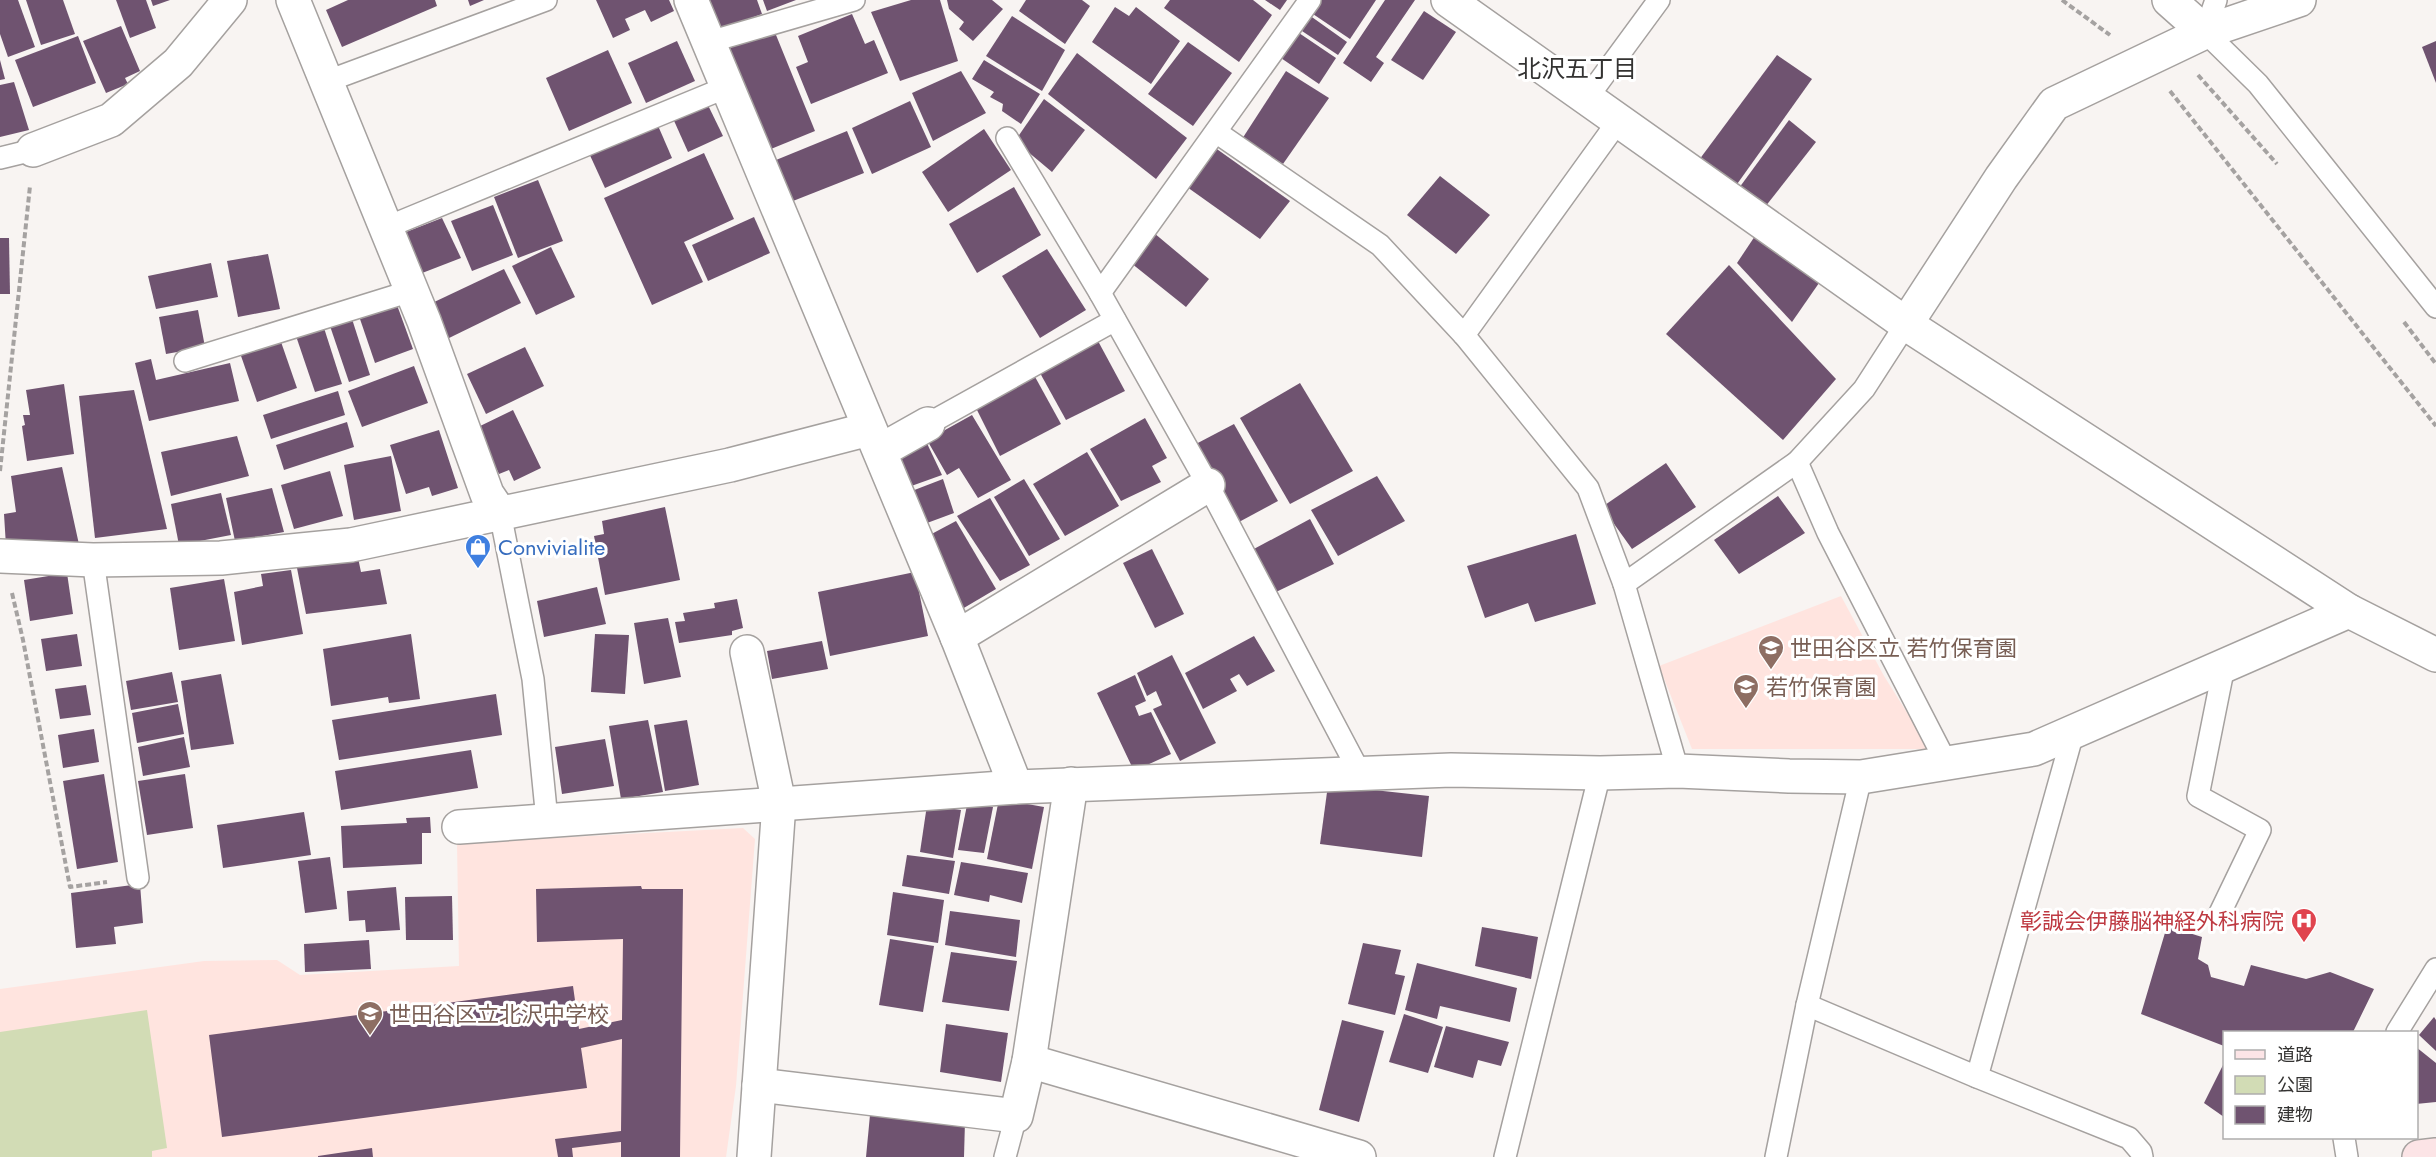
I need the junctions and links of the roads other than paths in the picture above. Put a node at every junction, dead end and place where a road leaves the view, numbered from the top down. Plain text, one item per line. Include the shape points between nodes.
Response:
1 (230, 0) edge
2 (293, 0) edge
3 (546, 0) edge
4 (691, 0) edge
5 (854, 0) edge
6 (1310, 0) edge
7 (1448, 0) edge
8 (1659, 0) edge
9 (2169, 0) edge
10 (2216, 0) edge
11 (2299, 0) edge
12 (2205, 32) junction
13 (709, 42) junction
14 (325, 82) junction
15 (728, 87) junction
16 (1587, 98) junction
17 (1619, 120) junction
18 (1216, 132) junction
19 (1007, 138) dead end
20 (33, 150) joint
21 (0, 158) edge
22 (386, 228) junction
23 (411, 291) junction
24 (1100, 293) junction
25 (2436, 307) edge
26 (1116, 320) junction
27 (1906, 324) junction
28 (1464, 335) junction
29 (185, 361) dead end
30 (928, 424) joint
31 (874, 440) junction
32 (1797, 462) junction
33 (1208, 485) junction
34 (500, 513) junction
35 (6, 557) edge
36 (93, 560) junction
37 (1624, 584) junction
38 (2349, 611) junction
39 (957, 637) junction
40 (747, 652) dead end
41 (2436, 656) edge
42 (2224, 666) junction
43 (2073, 733) junction
44 (1947, 764) junction
45 (1678, 771) junction
46 (1600, 773) junction
47 (1361, 775) junction
48 (1862, 777) junction
49 (1071, 784) junction
50 (1016, 787) junction
51 (779, 803) junction
52 (547, 820) junction
53 (459, 827) dead end
54 (138, 878) road end
55 (2219, 915) dead end
56 (2436, 969) edge
57 (1808, 1005) junction
58 (2398, 1031) edge
59 (1029, 1061) junction
60 (1977, 1077) junction
61 (759, 1085) junction
62 (1016, 1116) junction
63 (2344, 1139) edge
64 (2436, 1155) edge
65 (753, 1157) edge
66 (1005, 1157) edge
67 (1359, 1157) edge
68 (1505, 1157) edge
69 (1776, 1157) edge
70 (2142, 1157) edge
71 (2347, 1157) edge
72 (2419, 1157) edge

1 - 20 street via 178,63 111,120
2 - 14 street
3 - 14 lane
4 - 13 street
5 - 13 lane
6 - 18 lane
7 - 16 street
8 - 16 lane
9 - 12 street
10 - 12 lane
11 - 12 street
12 - 25 lane via 2258,84
12 - 27 street via 2054,104
13 - 15 street
14 - 22 street
15 - 22 lane
15 - 31 street
16 - 17 street
17 - 27 street
17 - 28 lane
18 - 24 lane
18 - 28 lane via 1380,246
19 - 24 lane
20 - 21 lane
22 - 23 street
23 - 29 lane
23 - 34 street via 487,495
24 - 26 lane
26 - 30 lane
26 - 33 lane
27 - 32 lane via 1864,389
27 - 38 street
28 - 37 lane via 1588,488
30 - 31 street
31 - 34 street via 729,465
31 - 39 street
32 - 37 lane
32 - 44 lane via 1828,533
33 - 39 street
33 - 47 lane
34 - 36 street via 351,545 221,558
34 - 52 lane via 532,680
35 - 36 street
36 - 54 lane
37 - 45 lane
38 - 41 street
38 - 42 street
39 - 50 street
40 - 51 street
42 - 43 street
42 - 55 lane via 2198,796 2260,830
43 - 44 street via 2034,748
43 - 60 lane
44 - 48 street
45 - 46 street
45 - 48 street
46 - 47 street via 1450,770
46 - 68 lane
47 - 49 street
48 - 57 lane
49 - 50 street
49 - 59 street
50 - 51 street
51 - 52 street
51 - 61 street
52 - 53 street
56 - 58 lane
57 - 60 lane
57 - 69 lane
59 - 62 street
59 - 67 street
60 - 70 lane via 2130,1138
61 - 62 street
61 - 65 street
62 - 66 lane
63 - 71 lane
64 - 72 main road

